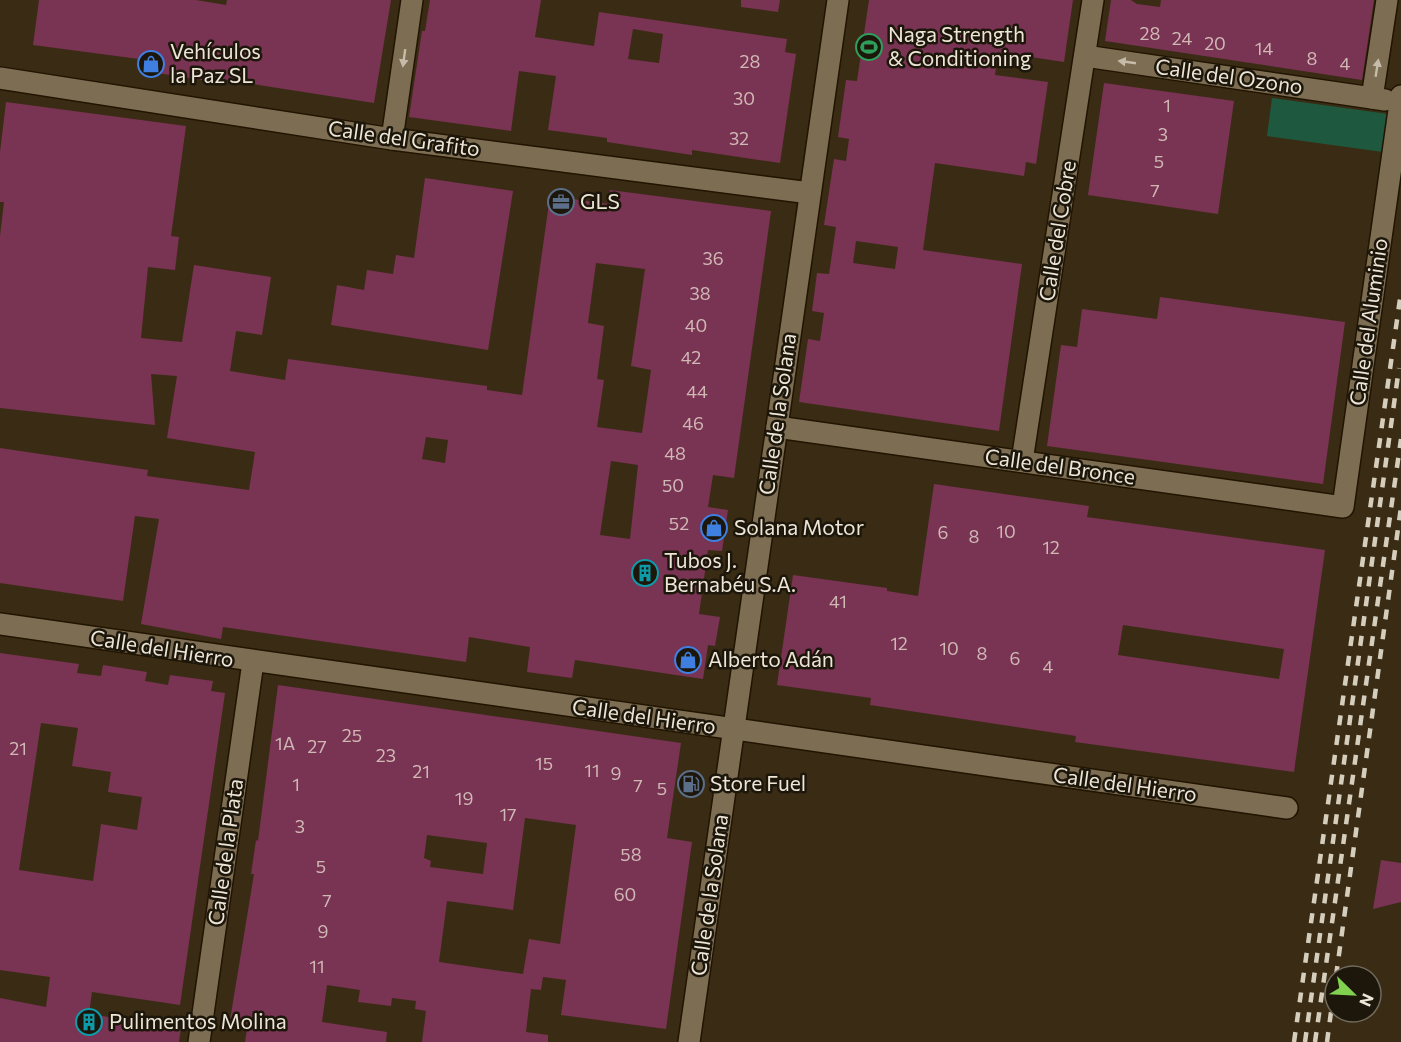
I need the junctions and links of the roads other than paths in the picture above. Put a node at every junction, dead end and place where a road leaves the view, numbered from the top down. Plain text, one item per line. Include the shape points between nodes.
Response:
1 (412, 0) edge
2 (838, 0) edge
3 (1093, 0) edge
4 (1387, 0) edge
5 (1085, 57) junction
6 (0, 78) edge
7 (1372, 98) junction
8 (1400, 99) edge
9 (392, 139) junction
10 (810, 193) junction
11 (777, 427) junction
12 (1022, 461) junction
13 (1342, 507) joint
14 (0, 624) edge
15 (253, 662) junction
16 (734, 730) junction
17 (1287, 808) dead end
18 (199, 1042) edge
19 (689, 1042) edge

1 -> 9 street
2 - 10 street, Calle de la Solana
3 - 5 street, Calle del Cobre
7 -> 4 street
7 -> 5 street, Calle del Ozono
5 - 12 street, Calle del Cobre
6 - 9 street, Calle del Grafito
7 - 8 street, Calle del Aluminio
8 - 13 street, Calle del Aluminio
9 - 10 street, Calle del Grafito
10 - 11 street, Calle de la Solana
11 - 12 street, Calle del Bronce
11 - 16 street, Calle de la Solana
12 - 13 street, Calle del Bronce
14 - 15 street, Calle del Hierro
15 - 16 street, Calle del Hierro
15 - 18 street, Calle de la Plata
16 - 17 street, Calle del Hierro
16 - 19 street, Calle de la Solana

